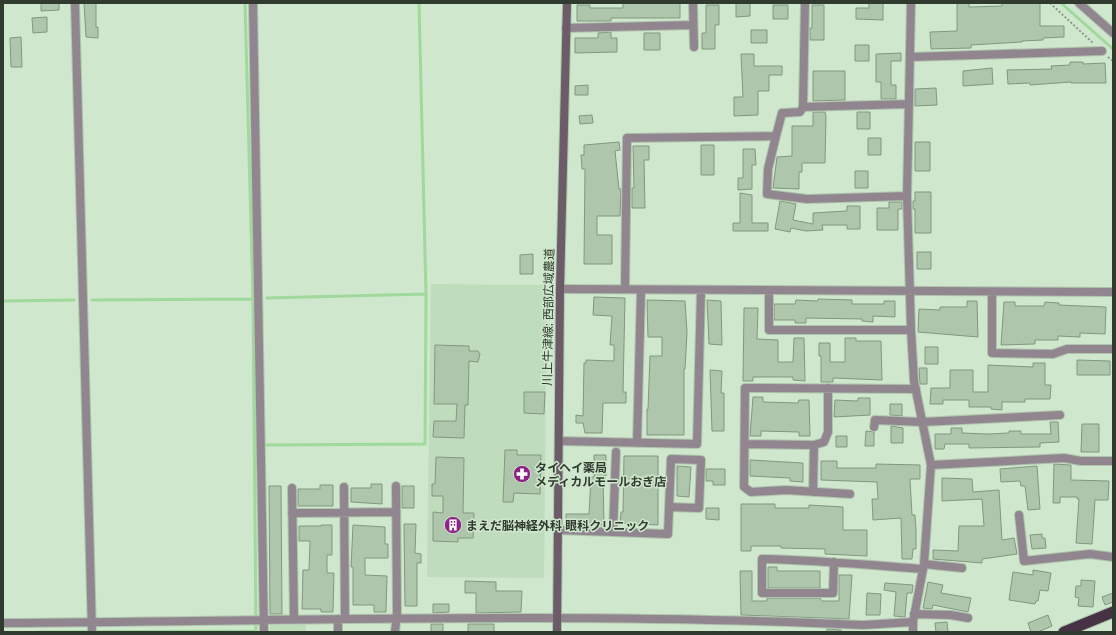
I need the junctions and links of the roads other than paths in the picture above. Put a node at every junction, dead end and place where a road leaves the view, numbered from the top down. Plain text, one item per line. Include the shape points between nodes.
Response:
1 (75, 3) edge
2 (253, 3) edge
3 (567, 3) edge
4 (693, 3) edge
5 (805, 3) edge
6 (912, 3) edge
7 (1079, 3) edge
8 (694, 25) junction
9 (566, 28) junction
10 (1113, 33) edge
11 (694, 47) dead end
12 (1102, 51) road end
13 (910, 57) junction
14 (909, 104) junction
15 (804, 107) junction
16 (776, 136) junction
17 (907, 196) junction
18 (560, 289) junction
19 (625, 289) junction
20 (641, 290) junction
21 (701, 290) junction
22 (769, 291) junction
23 (910, 292) junction
24 (992, 292) junction
25 (1113, 292) edge
26 (911, 330) junction
27 (1113, 349) edge
28 (828, 388) junction
29 (916, 389) junction
30 (1060, 415) dead end
31 (922, 422) junction
32 (874, 427) dead end
33 (559, 441) junction
34 (637, 443) junction
35 (745, 444) junction
36 (814, 445) junction
37 (616, 452) dead end
38 (1113, 461) edge
39 (931, 465) junction
40 (344, 486) dead end
41 (396, 486) dead end
42 (292, 488) dead end
43 (814, 492) junction
44 (850, 494) dead end
45 (669, 507) junction
46 (344, 512) junction
47 (396, 512) junction
48 (292, 513) junction
49 (1019, 515) dead end
50 (558, 530) junction
51 (613, 532) junction
52 (1113, 557) edge
53 (834, 562) junction
54 (924, 567) junction
55 (962, 568) dead end
56 (1113, 612) edge
57 (342, 618) junction
58 (396, 618) junction
59 (557, 618) junction
60 (913, 618) junction
61 (968, 618) dead end
62 (264, 619) junction
63 (294, 619) junction
64 (92, 622) junction
65 (3, 623) edge
66 (92, 632) edge
67 (264, 632) edge
68 (338, 632) edge
69 (395, 632) edge
70 (557, 632) edge
71 (913, 632) edge
72 (1064, 632) edge

1 - 64 street
2 - 62 street
3 - 9 main road, 川上牛津線; 西部広域農道
4 - 8 street
5 - 15 street
6 - 13 street
7 - 10 street
8 - 9 street
8 - 11 street
9 - 18 main road, 川上牛津線; 西部広域農道
12 - 13 street
13 - 14 street
14 - 15 street
14 - 17 street
15 - 16 street via 800,112 782,112
16 - 17 street via 768,169 767,194 807,199
16 - 19 street via 627,138
17 - 23 street
18 - 19 street
18 - 33 main road, 川上牛津線; 西部広域農道
19 - 20 street
20 - 21 street
20 - 34 street
21 - 22 street
21 - 34 street via 697,444
22 - 23 street
22 - 26 street via 769,330
23 - 24 street
23 - 26 street
24 - 25 street
24 - 27 street via 992,353 1053,354 1067,349
26 - 29 street
28 - 29 street
28 - 35 street via 745,388
28 - 36 street via 827,439 820,445
29 - 31 street
30 - 31 street
31 - 32 street via 875,420
31 - 39 street
33 - 34 street
33 - 50 main road, 川上牛津線; 西部広域農道
35 - 36 street
35 - 43 street via 744,487 751,492
36 - 43 street
37 - 51 street
38 - 39 street via 1064,458
39 - 54 street
40 - 46 street
41 - 47 street
42 - 48 street
43 - 44 street
45 - 45 street via 671,459 701,460 699,508
45 - 51 street via 668,534
46 - 47 street
46 - 48 street
46 - 57 street
47 - 58 street
48 - 63 street
49 - 52 street via 1024,561 1090,554
50 - 51 street
50 - 59 main road, 川上牛津線; 西部広域農道
53 - 53 street via 833,593 762,593 762,559
53 - 54 street
54 - 55 street
54 - 60 street
56 - 72 highway
57 - 58 street
57 - 63 street
57 - 68 street
58 - 59 street
58 - 69 street
59 - 60 street via 863,625
59 - 70 main road, 川上牛津線; 西部広域農道
60 - 61 street via 951,615
60 - 71 street
62 - 63 street
62 - 64 street
62 - 67 street
64 - 65 street
64 - 66 street

